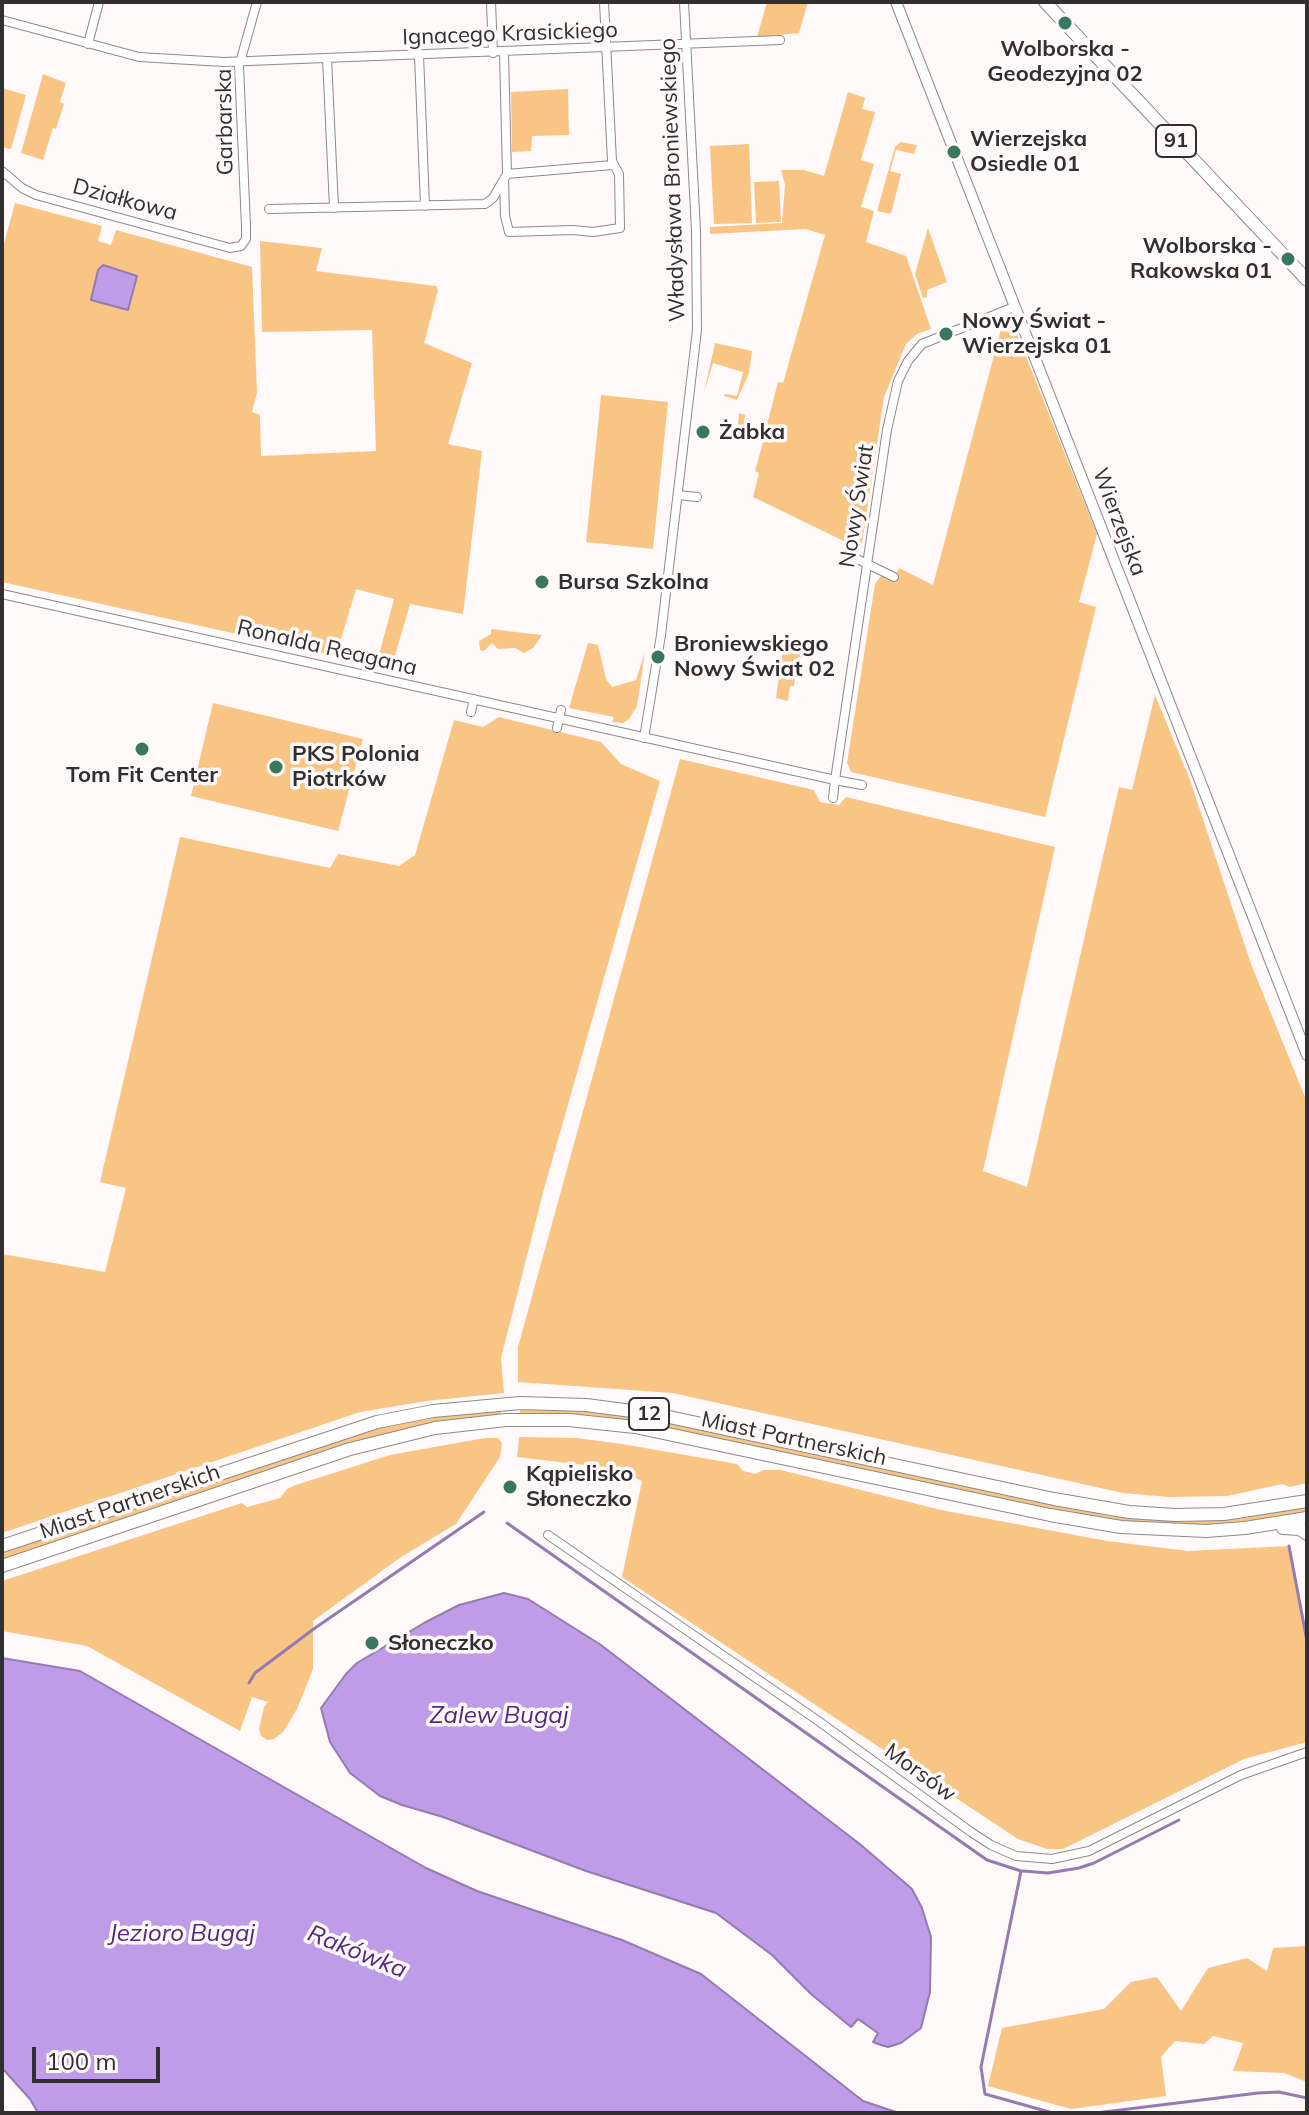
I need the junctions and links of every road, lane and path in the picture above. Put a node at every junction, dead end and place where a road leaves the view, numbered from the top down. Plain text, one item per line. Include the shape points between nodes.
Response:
1 (99, 2) edge
2 (257, 2) edge
3 (491, 2) edge
4 (604, 2) edge
5 (684, 2) edge
6 (896, 2) edge
7 (1045, 2) edge
8 (2, 20) edge
9 (780, 40) dead end
10 (88, 44) junction
11 (686, 44) junction
12 (607, 48) junction
13 (493, 53) junction
14 (504, 53) junction
15 (419, 55) junction
16 (327, 58) junction
17 (240, 62) junction
18 (612, 165) junction
19 (2, 171) edge
20 (505, 176) junction
21 (488, 203) junction
22 (504, 205) junction
23 (425, 206) junction
24 (334, 208) junction
25 (269, 209) dead end
26 (243, 243) joint
27 (1307, 280) edge
28 (1014, 307) junction
29 (678, 495) junction
30 (697, 497) dead end
31 (849, 555) dead end
32 (866, 564) junction
33 (894, 577) dead end
34 (2, 594) edge
35 (474, 699) junction
36 (471, 712) dead end
37 (560, 714) junction
38 (557, 728) dead end
39 (644, 738) junction
40 (835, 780) junction
41 (862, 785) dead end
42 (833, 798) dead end
43 (1307, 1055) edge
44 (1307, 1501) edge
45 (1307, 1518) edge
46 (1264, 1526) junction
47 (1307, 1534) edge
48 (548, 1535) dead end
49 (2, 1546) edge
50 (2, 1566) edge
51 (1307, 1752) edge

1 - 10 street
2 - 17 street, Garbarska
3 - 13 street
4 - 12 street
5 - 11 street, Władysława Broniewskiego
6 - 28 street, Wierzejska
7 - 27 main road, 91
8 - 10 street, Ignacego Krasickiego
9 - 11 street, Ignacego Krasickiego
10 - 17 street, Ignacego Krasickiego via 145,58
11 - 12 street, Ignacego Krasickiego
11 - 29 street, Władysława Broniewskiego via 698,317
12 - 14 street, Ignacego Krasickiego
12 - 18 street
13 - 14 street, Ignacego Krasickiego
13 - 15 street, Ignacego Krasickiego
14 - 20 street
15 - 16 street, Ignacego Krasickiego
15 - 23 street
16 - 17 street, Ignacego Krasickiego
16 - 24 street
17 - 26 street, Garbarska
18 - 20 street
18 - 22 street via 619,174 620,228 507,230
19 - 26 street, Działkowa via 36,195 230,248
20 - 21 street
20 - 22 street
21 - 22 street
21 - 23 street
23 - 24 street
24 - 25 street
28 - 32 street, Nowy Świat via 926,342 908,361 891,409
28 - 43 street, Wierzejska
29 - 30 street
29 - 39 street, Władysława Broniewskiego
31 - 32 street
32 - 33 street
32 - 40 street, Nowy Świat
34 - 35 street, Ronalda Reagana
35 - 36 street
35 - 37 street, Ronalda Reagana
37 - 38 street
37 - 39 street, Ronalda Reagana
39 - 40 street
40 - 41 street
40 - 42 street, Nowy Świat
44 - 49 main road, Miast Partnerskich / 12 via 1215,1515 1129,1512 655,1414 520,1403 377,1422
45 - 46 main road, Miast Partnerskich / 12
46 - 47 main road
46 - 50 main road, Miast Partnerskich / 12 via 1198,1531 1121,1527 662,1432 521,1419 453,1425 378,1441
48 - 51 street, Morsów via 971,1832 1016,1856 1052,1859 1089,1851 1241,1775

